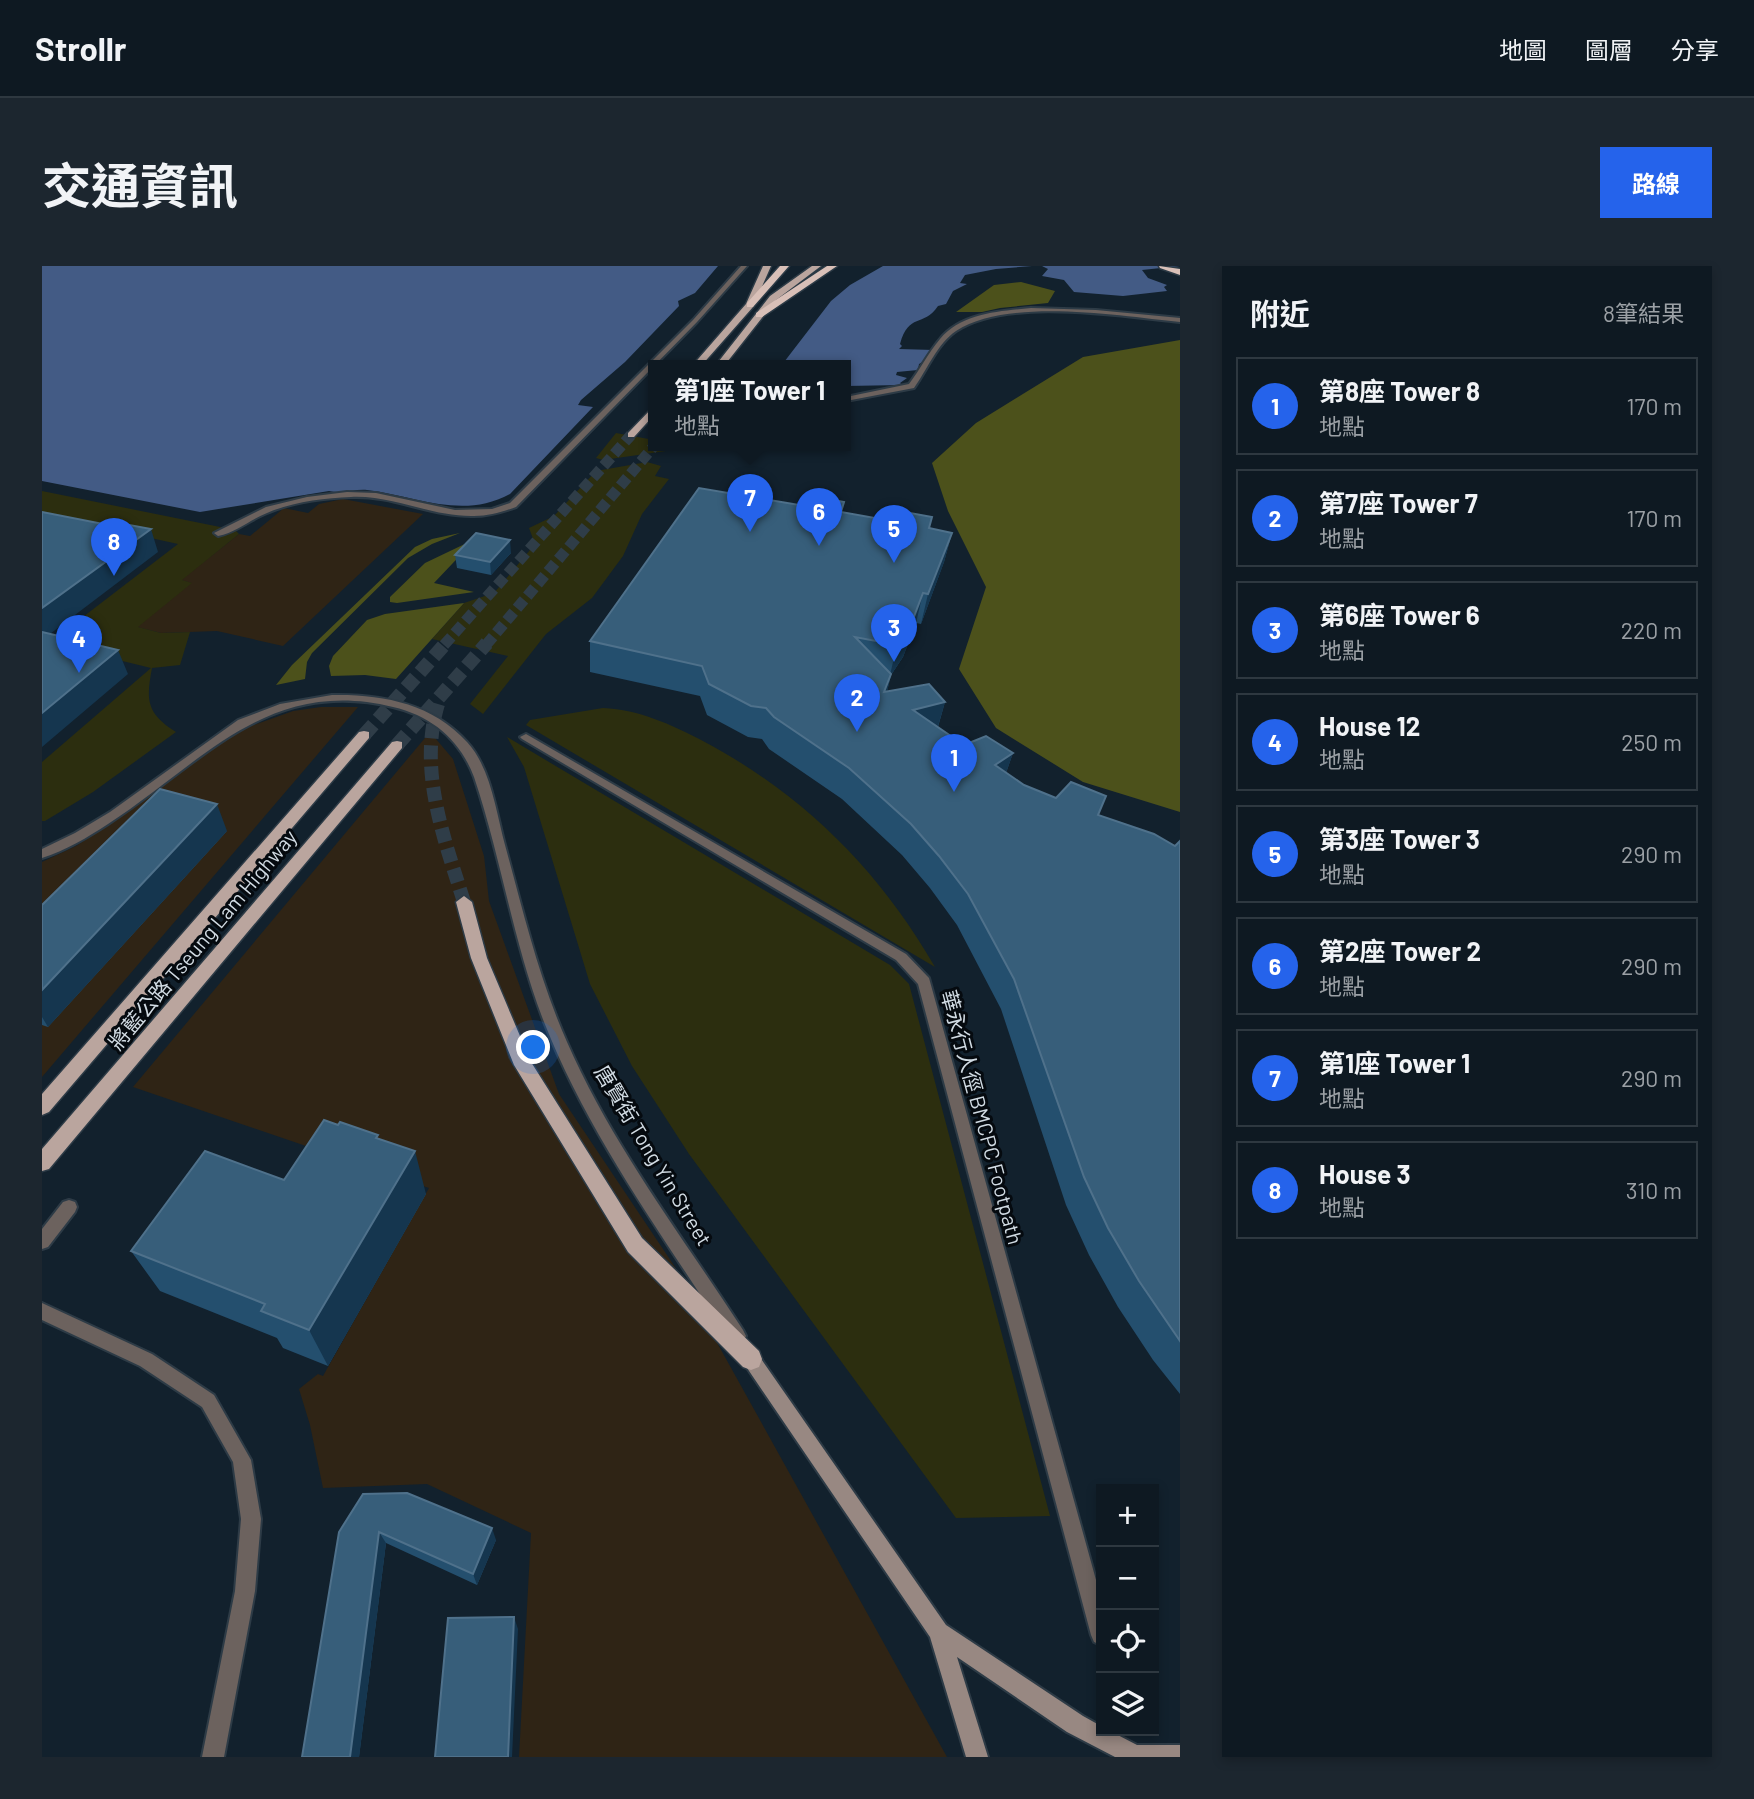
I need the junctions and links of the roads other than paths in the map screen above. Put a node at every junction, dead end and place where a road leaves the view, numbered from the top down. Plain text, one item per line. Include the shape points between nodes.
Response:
1 (744, 266) edge
2 (767, 266) edge
3 (785, 266) edge
4 (817, 266) edge
5 (833, 266) edge
6 (1163, 266) edge
7 (1180, 272) edge
8 (750, 304) junction
9 (759, 315) junction
10 (1180, 320) edge
11 (657, 360) edge
12 (701, 360) edge
13 (724, 360) edge
14 (648, 369) edge
15 (851, 397) edge
16 (648, 416) edge
17 (631, 435) tunnel mouth
18 (218, 533) dead end
19 (364, 735) tunnel mouth
20 (526, 737) dead end
21 (397, 744) tunnel mouth
22 (42, 854) edge
23 (464, 902) tunnel mouth
24 (42, 1107) edge
25 (42, 1163) edge
26 (69, 1207) dead end
27 (42, 1242) edge
28 (42, 1311) edge
29 (751, 1359) junction
30 (1096, 1617) edge
31 (939, 1632) junction
32 (1180, 1756) edge
33 (213, 1757) edge
34 (977, 1757) edge

1 - 11 street
2 - 8 main road
3 - 8 highway
4 - 9 main road via 780,291
5 - 9 highway
6 - 7 highway
8 - 12 main road
9 - 13 main road
10 - 15 street via 1061,310 970,321 950,332 912,386
14 - 18 street via 506,508 464,514 352,494 271,508 237,528
16 - 17 main road
19 - 24 main road, 將藍公路 Tseung Lam Highway
20 - 30 street, 華永行人徑 BMCPC Footpath via 901,957 924,982
21 - 25 main road, 將藍公路 Tseung Lam Highway
22 - 29 street, 唐賢街 Tong Yin Street via 103,823 241,721 280,707 357,697 409,708 443,726 467,747 486,794 559,1042 611,1140
23 - 29 main road via 479,958 523,1065 635,1245
26 - 27 street
28 - 33 street via 146,1360 208,1401 242,1460 251,1519 245,1591
29 - 31 street, 唐賢街 Tong Yin Street
31 - 32 street via 1075,1724 1135,1756
31 - 34 street, 唐賢街 Tong Yin Street

